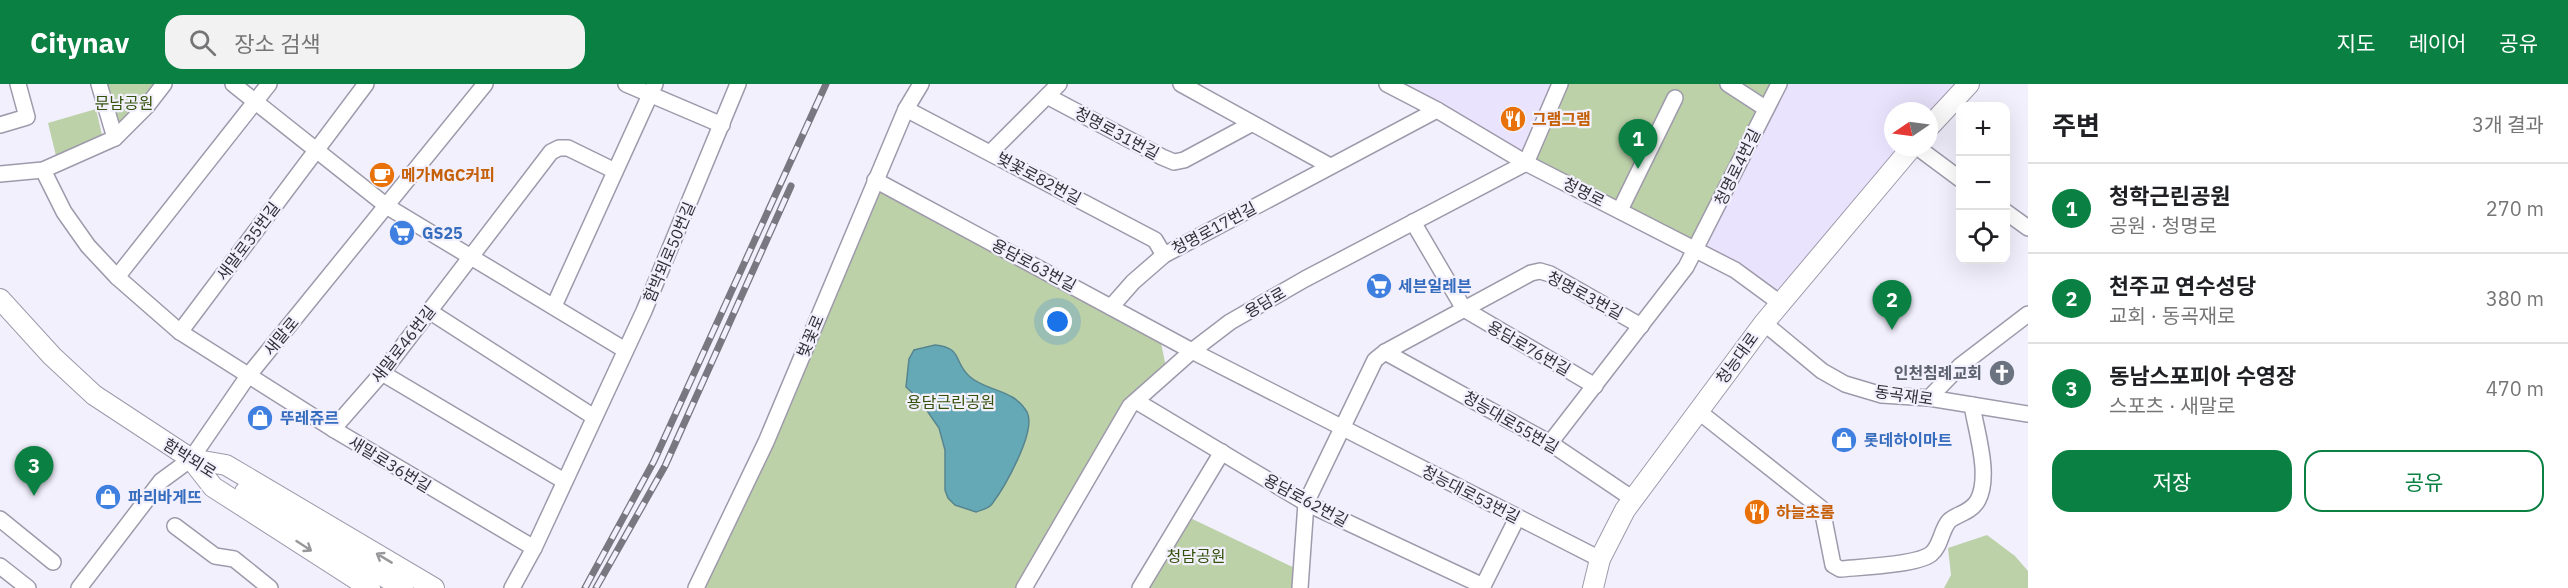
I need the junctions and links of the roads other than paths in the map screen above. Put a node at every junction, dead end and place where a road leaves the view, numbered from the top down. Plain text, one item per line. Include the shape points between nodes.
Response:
1 (18, 84) edge
2 (99, 84) edge
3 (164, 84) edge
4 (233, 84) edge
5 (269, 84) edge
6 (366, 84) edge
7 (485, 84) edge
8 (626, 84) edge
9 (738, 84) edge
10 (921, 84) edge
11 (1059, 84) edge
12 (1181, 84) edge
13 (1386, 84) edge
14 (1560, 84) edge
15 (1728, 84) edge
16 (1779, 84) edge
17 (1969, 84) edge
18 (653, 89) edge
19 (1047, 96) junction
20 (1675, 98) dead end
21 (255, 101) junction
22 (1765, 108) junction
23 (906, 109) junction
24 (1437, 110) junction
25 (1938, 117) edge
26 (1251, 124) junction
27 (0, 125) edge
28 (722, 125) junction
29 (115, 138) junction
30 (316, 150) junction
31 (991, 152) junction
32 (1904, 156) edge
33 (1929, 156) edge
34 (1526, 163) junction
35 (1330, 166) junction
36 (43, 170) junction
37 (615, 171) junction
38 (0, 174) edge
39 (1956, 176) edge
40 (875, 180) junction
41 (388, 207) junction
42 (1620, 210) junction
43 (2010, 215) edge
44 (1413, 222) junction
45 (2028, 228) edge
46 (1696, 250) junction
47 (1164, 255) junction
48 (472, 256) junction
49 (117, 277) junction
50 (1780, 303) junction
51 (554, 306) junction
52 (2, 307) edge
53 (1111, 307) junction
54 (1464, 309) junction
55 (429, 311) junction
56 (2028, 315) edge
57 (1764, 322) junction
58 (1641, 326) junction
59 (180, 332) junction
60 (625, 350) junction
61 (1191, 351) junction
62 (1384, 351) junction
63 (382, 373) junction
64 (248, 376) junction
65 (1595, 386) junction
66 (1929, 398) junction
67 (1136, 401) junction
68 (1972, 405) junction
69 (1698, 411) junction
70 (2028, 414) edge
71 (594, 417) junction
72 (333, 429) junction
73 (1341, 429) junction
74 (1550, 443) junction
75 (1221, 452) junction
76 (191, 459) junction
77 (564, 481) junction
78 (1633, 499) junction
79 (1306, 503) junction
80 (1517, 518) junction
81 (0, 519) edge
82 (175, 526) dead end
83 (534, 548) junction
84 (1600, 559) junction
85 (53, 562) dead end
86 (0, 566) edge
87 (1483, 587) edge
88 (28, 588) edge
89 (79, 588) edge
90 (270, 588) edge
91 (370, 588) edge
92 (403, 588) edge
93 (434, 588) edge
94 (512, 588) edge
95 (696, 588) edge
96 (1024, 588) edge
97 (1140, 588) edge
98 (1300, 588) edge
99 (1593, 588) edge

1 - 27 street via 27,117
2 - 29 street
3 - 29 street
4 - 21 street
5 - 21 street
6 - 30 street, 새말로35번길
7 - 41 street, 새말로
8 - 18 street
9 - 28 street, 함박뫼로50번길
10 - 23 street, 벚꽃로
11 - 19 street
12 - 26 street
13 - 24 street, 청명로
14 - 34 street
15 - 22 street
16 - 22 street, 청명로4번길
17 - 25 main road
18 - 28 street
18 - 37 street
19 - 26 street, 청명로31번길 via 1174,162
19 - 31 street
20 - 42 street
21 - 30 street
21 - 49 street
22 - 46 street, 청명로4번길
23 - 31 street, 벚꽃로82번길
23 - 40 street, 벚꽃로
24 - 34 street, 청명로
24 - 35 street, 청명로17번길
26 - 35 street
28 - 60 street, 함박뫼로50번길
29 - 36 street
30 - 41 street
30 - 59 street, 새말로35번길
31 - 47 street, 벚꽃로82번길 via 1155,240
32 - 50 main road, 청능대로
33 - 39 street
34 - 42 street, 청명로
34 - 44 street, 용담로
35 - 47 street, 청명로17번길
36 - 38 street
36 - 49 street via 64,212
37 - 48 street, 새말로46번길 via 568,148 559,148 551,153
37 - 51 street
40 - 53 street, 용담로63번길
40 - 95 street, 벚꽃로 via 766,442
41 - 48 street
41 - 64 street, 새말로
42 - 46 street, 청명로
43 - 45 street
44 - 54 street, 용담로76번길
44 - 61 street, 용담로 via 1239,317
46 - 50 street, 청명로 via 1735,270
46 - 58 street, 청명로3번길
47 - 53 street, 청명로17번길
48 - 51 street
48 - 55 street, 새말로46번길
49 - 59 street
50 - 57 main road, 청능대로
51 - 60 street
52 - 76 main road, 함박뫼로 via 94,395
53 - 61 street, 용담로63번길
54 - 58 street, 청명로3번길 via 1540,271
54 - 62 street
54 - 65 street, 용담로76번길
55 - 63 street, 새말로46번길
55 - 71 street
56 - 66 street via 1960,366
57 - 66 street, 동곡재로 via 1822,371 1845,384 1882,395
57 - 69 main road, 청능대로
58 - 65 street, 청명로3번길
59 - 64 street
60 - 71 street, 함박뫼로50번길
61 - 67 street, 용담로
61 - 73 street, 청능대로53번길
62 - 73 street via 1375,360
62 - 74 street, 청능대로55번길
63 - 72 street, 새말로46번길
63 - 77 street
64 - 72 street, 새말로36번길
64 - 76 street, 새말로
65 - 74 street, 청명로3번길
66 - 68 street, 동곡재로
67 - 75 street, 용담로62번길
67 - 96 street, 용담로 via 1089,473
68 - 69 street via 1983,458 1978,501 1963,515 1949,521 1932,553 1916,561 1840,569 1833,565 1822,509
68 - 70 street, 동곡재로
69 - 78 main road, 청능대로
71 - 77 street, 함박뫼로50번길
72 - 83 street, 새말로36번길
73 - 79 street
73 - 80 street, 청능대로53번길
74 - 78 street, 청능대로55번길
75 - 79 street, 용담로62번길
75 - 97 street
76 - 89 street, 새말로 via 161,481
76 -> 91 main road via 213,487
76 - 92 main road, 함박뫼로
93 -> 76 main road via 226,465
77 - 83 street, 함박뫼로50번길
78 - 84 main road, 청능대로
79 - 87 street, 용담로62번길
79 - 98 street
80 - 84 street, 청능대로53번길
80 - 87 street
81 - 85 street
82 - 90 street via 215,556 234,559
83 - 94 street, 함박뫼로50번길
84 - 99 main road, 청능대로
86 - 88 street

